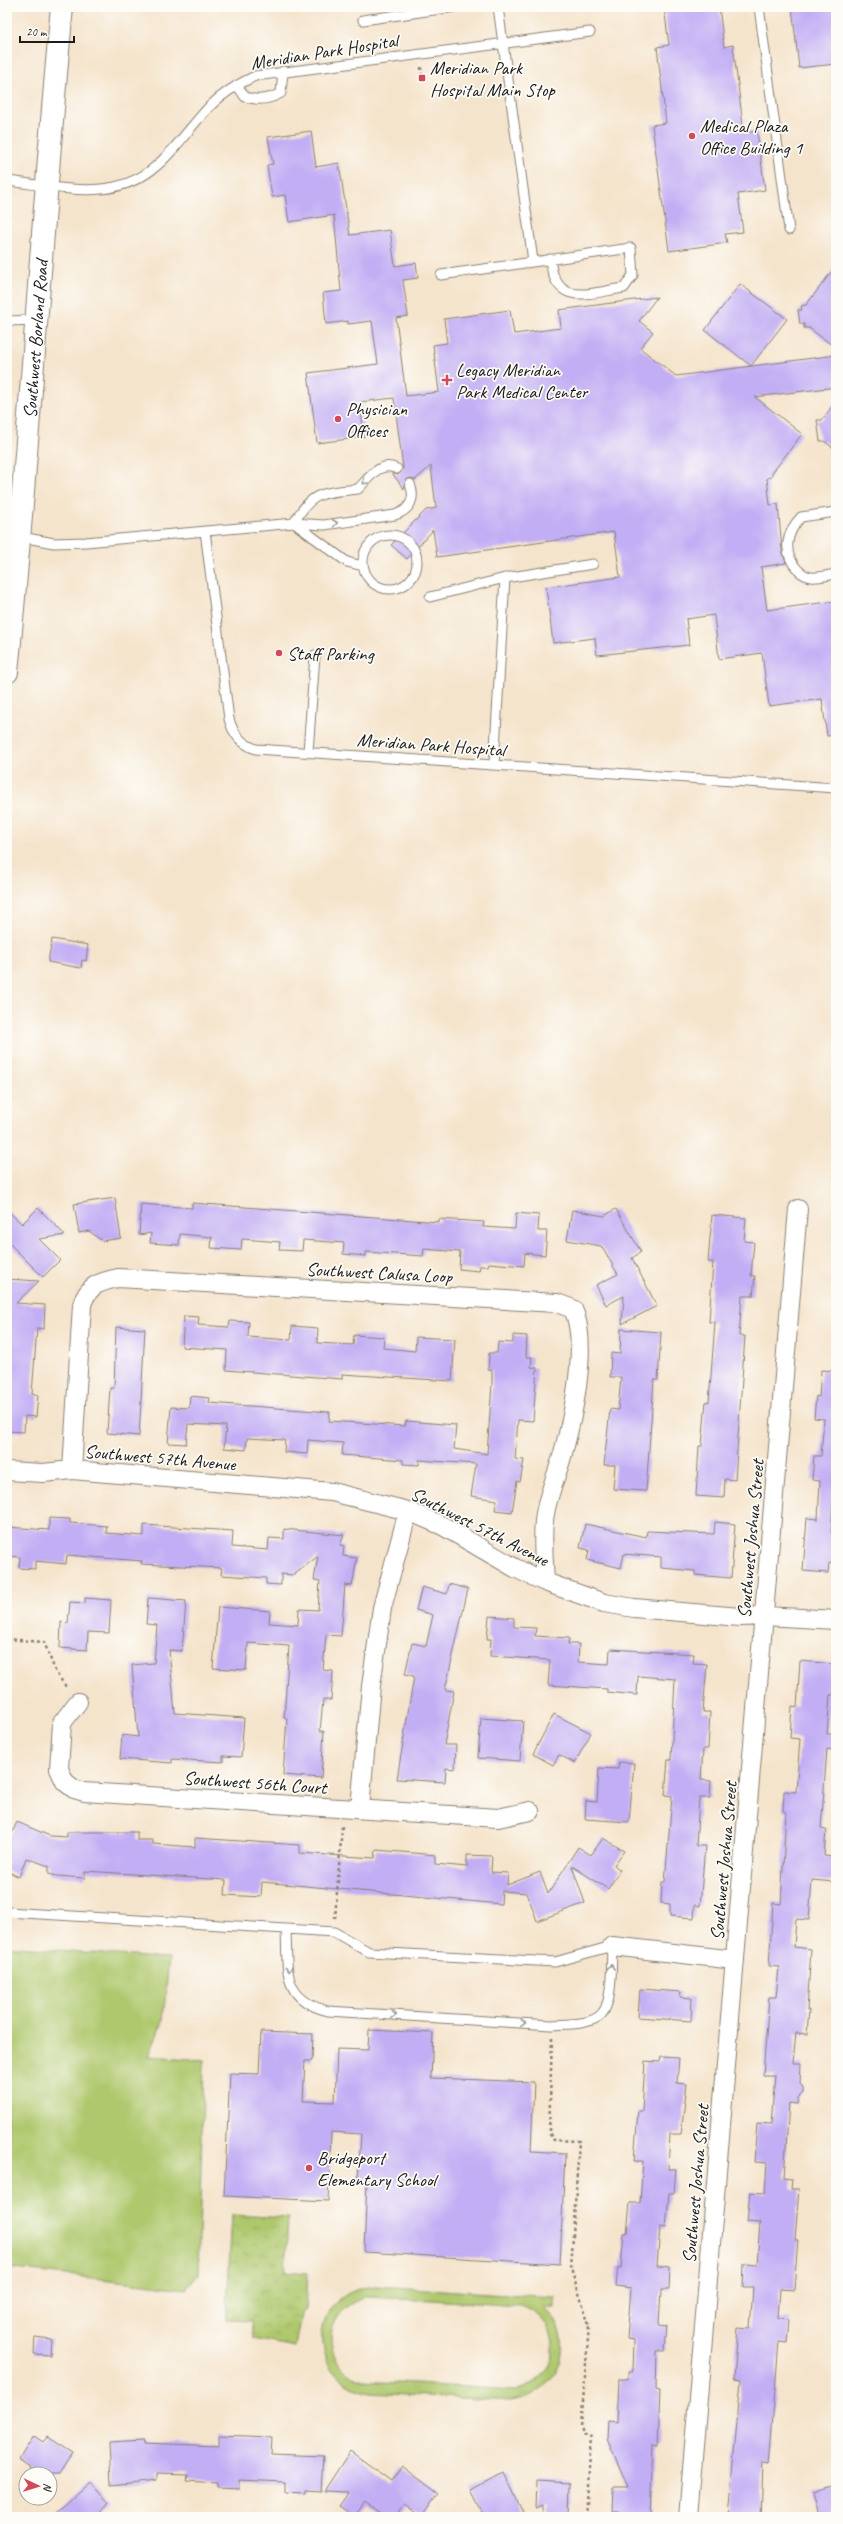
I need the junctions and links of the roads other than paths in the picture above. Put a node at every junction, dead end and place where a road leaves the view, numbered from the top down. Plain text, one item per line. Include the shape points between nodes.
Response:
1 (62, 7) edge
2 (456, 7) edge
3 (498, 7) edge
4 (760, 7) edge
5 (364, 20) dead end
6 (590, 32) dead end
7 (503, 43) junction
8 (283, 71) junction
9 (237, 85) junction
10 (7, 181) edge
11 (47, 184) junction
12 (789, 230) dead end
13 (550, 259) junction
14 (533, 261) junction
15 (441, 275) dead end
16 (37, 320) junction
17 (7, 322) edge
18 (397, 469) dead end
19 (410, 484) dead end
20 (836, 512) edge
21 (294, 523) junction
22 (205, 531) junction
23 (14, 536) edge
24 (593, 564) dead end
25 (363, 566) junction
26 (836, 574) edge
27 (505, 578) junction
28 (430, 597) dead end
29 (315, 655) dead end
30 (7, 672) edge
31 (308, 752) junction
32 (494, 765) junction
33 (836, 788) edge
34 (798, 1209) dead end
35 (72, 1470) junction
36 (7, 1471) edge
37 (408, 1510) junction
38 (545, 1582) junction
39 (765, 1616) junction
40 (836, 1620) edge
41 (78, 1702) road end
42 (352, 1809) junction
43 (530, 1811) dead end
44 (7, 1912) edge
45 (286, 1930) junction
46 (612, 1946) junction
47 (735, 1960) junction
48 (688, 2517) edge

1 - 11 main road, Southwest Borland Road
2 - 5 lane
3 - 7 lane
4 - 12 lane
6 - 7 lane, Meridian Park Hospital
7 - 8 lane, Meridian Park Hospital
7 - 14 lane
8 - 9 lane, Meridian Park Hospital via 254,76
8 - 9 lane via 281,93 272,99 254,100 245,97
9 - 11 lane, Meridian Park Hospital via 209,107 161,164 147,174 116,187 100,190
10 - 11 lane, Meridian Park Hospital
11 - 16 main road, Southwest Borland Road
13 - 13 lane via 631,248 633,275 624,288 578,295 568,293 555,282
13 - 14 lane
14 - 15 lane
16 - 17 lane
16 - 23 main road, Southwest Borland Road
18 -> 21 lane via 386,466 378,468 358,489 320,493 302,508
21 -> 19 lane via 324,525 395,516 411,504 413,497
20 - 26 lane via 801,517 791,530 787,545 794,565 801,573 810,578
21 - 22 lane
21 - 25 lane via 347,562
22 - 23 lane via 54,543
22 - 31 lane, Meridian Park Hospital via 232,730 243,742 256,749
23 - 30 main road, Southwest Borland Road
24 - 27 lane
25 - 25 lane via 370,582 386,590 395,589 410,580 415,572 416,555 406,540 389,535 376,539 366,548
27 - 28 lane
27 - 32 lane
29 - 31 lane
31 - 32 lane, Meridian Park Hospital
32 - 33 lane, Meridian Park Hospital
34 - 39 street, Southwest Joshua Street
35 - 36 street, Southwest 57th Avenue via 43,1473
35 - 37 street, Southwest 57th Avenue via 332,1492
35 - 38 street, Southwest Calusa Loop via 82,1306 85,1295 98,1282 118,1278 557,1304 573,1309 580,1333 576,1395 544,1521
37 - 38 street, Southwest 57th Avenue
37 - 42 street via 382,1608
38 - 39 street, Southwest 57th Avenue via 604,1603 634,1608 740,1617
39 - 40 street, Southwest 57th Avenue
39 - 47 street, Southwest Joshua Street
41 - 42 street, Southwest 56th Court via 62,1723 59,1769 65,1782 74,1789 84,1792
42 - 43 street, Southwest 56th Court via 498,1818
44 - 45 lane
45 - 46 lane via 334,1932 369,1952 555,1962
45 -> 46 lane via 290,1982 300,1999 312,2007 328,2011 552,2025 577,2023 599,2017 608,2005
46 - 47 street
47 - 48 street, Southwest Joshua Street

